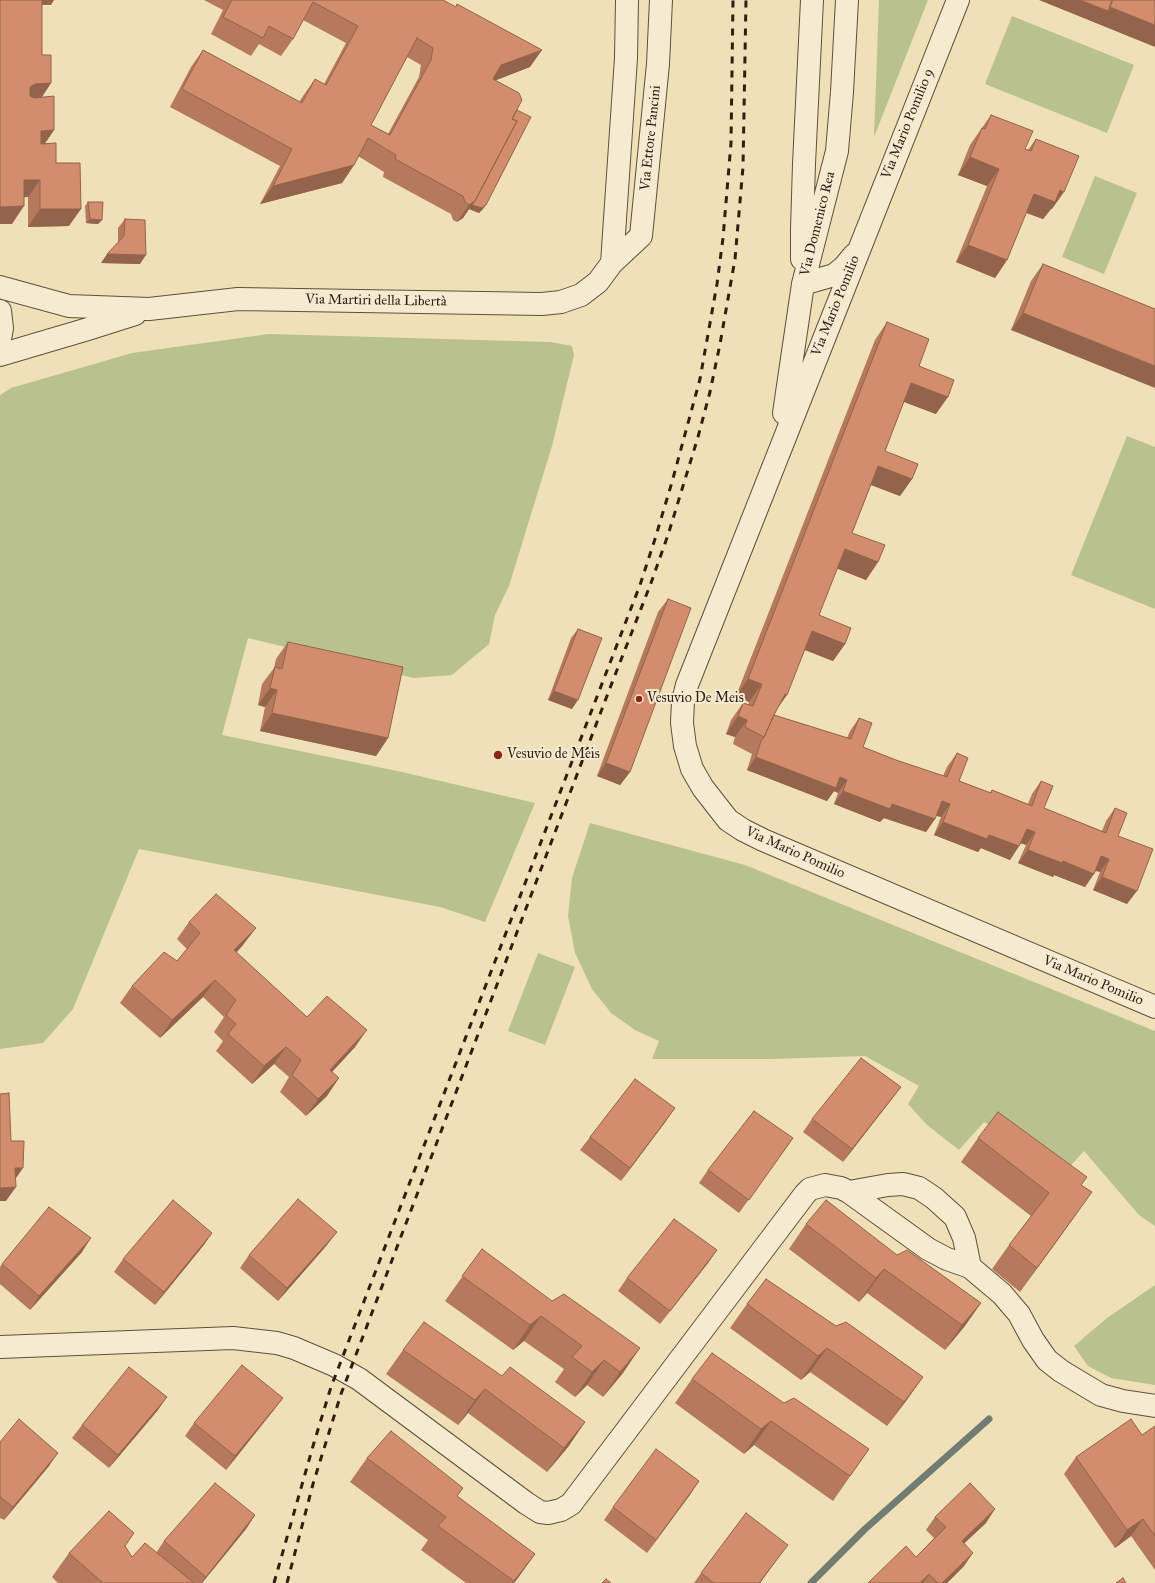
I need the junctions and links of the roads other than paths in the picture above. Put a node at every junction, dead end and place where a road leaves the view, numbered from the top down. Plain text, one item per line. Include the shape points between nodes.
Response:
1 (627, 0) edge
2 (661, 0) edge
3 (812, 0) edge
4 (847, 0) edge
5 (958, 0) edge
6 (859, 248) junction
7 (612, 263) junction
8 (598, 282) joint
9 (803, 284) junction
10 (0, 287) edge
11 (149, 309) junction
12 (0, 311) edge
13 (0, 339) edge
14 (0, 355) edge
15 (766, 483) junction
16 (1155, 1007) edge
17 (849, 1192) junction
18 (970, 1267) junction
19 (0, 1347) edge
20 (1155, 1406) edge

1 - 7 street, Via Ettore Pancini via 626,58
2 - 7 street, Via Ettore Pancini via 658,64 640,236
3 - 9 street, Via Domenico Rea via 802,229
4 - 9 street, Via Domenico Rea via 836,151
5 - 6 street, Via Mario Pomilio 9
6 - 9 street, Via Mario Pomilio via 834,275
6 - 15 street, Via Mario Pomilio
7 - 8 street, Via Ettore Pancini
8 - 11 street, Via Martiri della Libertà via 581,295 561,302 542,304 238,299
9 - 15 street, Via Mario Pomilio via 779,439
10 - 11 street, Via Martiri della Libertà via 69,306
11 - 14 street, Via Martiri della Libertà
12 - 13 street
15 - 16 street, Via Mario Pomilio via 683,701 685,746 692,769 707,794 728,820 763,840
17 - 18 street via 928,1249
17 - 18 street via 903,1184 918,1188 955,1217 964,1238
17 - 19 street via 825,1184 810,1189 805,1194 579,1494 561,1510 548,1513 540,1512 526,1503 359,1379 294,1348 277,1343 233,1338
18 - 20 street via 1002,1294 1047,1360 1061,1371 1101,1395

